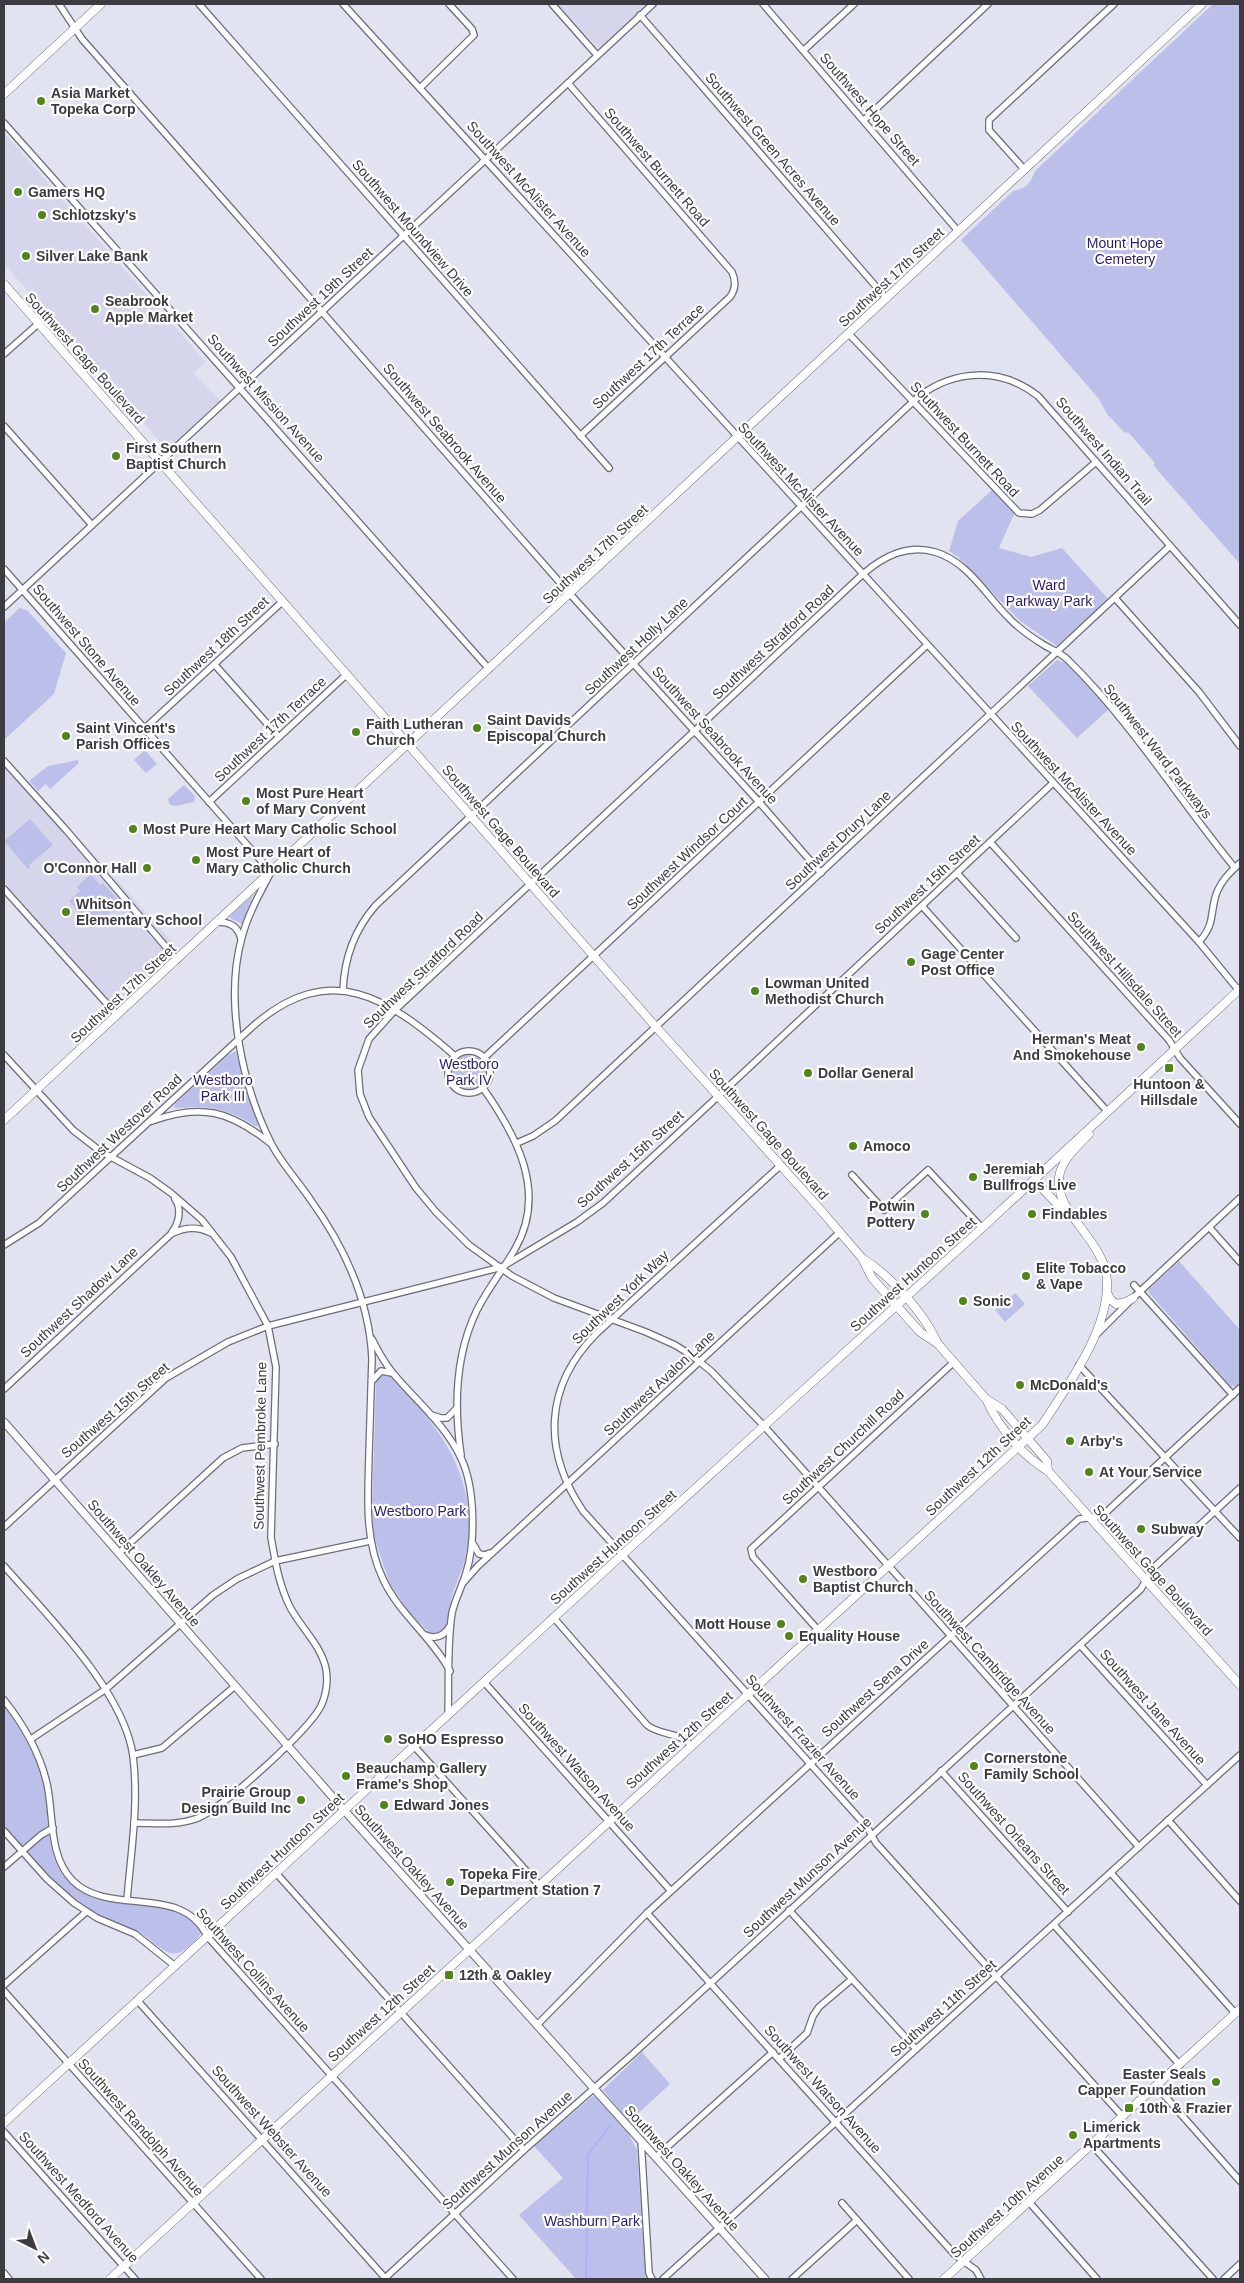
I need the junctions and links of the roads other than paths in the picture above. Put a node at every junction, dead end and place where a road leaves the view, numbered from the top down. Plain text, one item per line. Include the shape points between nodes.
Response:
1 (58, 4) edge
2 (101, 4) edge
3 (199, 4) edge
4 (343, 4) edge
5 (449, 4) edge
6 (552, 4) edge
7 (653, 4) edge
8 (763, 4) edge
9 (854, 4) edge
10 (988, 4) edge
11 (1114, 4) edge
12 (1202, 4) edge
13 (640, 15) junction
14 (74, 28) junction
15 (804, 50) junction
16 (597, 56) junction
17 (568, 83) junction
18 (420, 88) junction
19 (4, 94) edge
20 (864, 120) junction
21 (4, 123) edge
22 (486, 159) junction
23 (1024, 169) junction
24 (958, 231) junction
25 (403, 236) junction
26 (4, 284) edge
27 (732, 295) joint
28 (886, 298) junction
29 (322, 312) junction
30 (38, 324) junction
31 (848, 334) junction
32 (4, 354) edge
33 (665, 357) junction
34 (240, 388) junction
35 (914, 402) junction
36 (4, 426) edge
37 (580, 436) junction
38 (737, 438) junction
39 (161, 462) junction
40 (1096, 462) junction
41 (609, 468) dead end
42 (801, 508) junction
43 (92, 525) junction
44 (1170, 546) junction
45 (4, 569) edge
46 (863, 574) junction
47 (22, 590) junction
48 (570, 594) junction
49 (1116, 598) junction
50 (283, 601) junction
51 (4, 607) edge
52 (1240, 625) edge
53 (927, 645) junction
54 (1056, 652) junction
55 (214, 664) junction
56 (635, 664) junction
57 (489, 669) junction
58 (347, 674) junction
59 (990, 715) junction
60 (144, 729) junction
61 (695, 731) junction
62 (279, 737) junction
63 (408, 744) junction
64 (1240, 746) edge
65 (4, 761) edge
66 (1053, 783) junction
67 (209, 802) junction
68 (759, 802) junction
69 (472, 816) junction
70 (990, 842) junction
71 (1240, 863) edge
72 (1235, 868) junction
73 (271, 872) junction
74 (821, 873) junction
75 (957, 873) junction
76 (531, 885) junction
77 (4, 889) edge
78 (922, 906) junction
79 (217, 922) junction
80 (1016, 938) dead end
81 (241, 940) junction
82 (1198, 942) junction
83 (594, 956) junction
84 (177, 960) junction
85 (1240, 990) edge
86 (343, 991) junction
87 (395, 1010) junction
88 (117, 1015) junction
89 (656, 1027) junction
90 (238, 1040) junction
91 (1175, 1049) junction
92 (4, 1055) edge
93 (455, 1056) junction
94 (485, 1057) junction
95 (483, 1088) junction
96 (36, 1091) junction
97 (719, 1096) junction
98 (1107, 1111) junction
99 (4, 1120) edge
100 (148, 1123) junction
101 (1094, 1123) junction
102 (1240, 1124) edge
103 (517, 1143) junction
104 (272, 1144) junction
105 (111, 1157) junction
106 (781, 1165) junction
107 (852, 1175) dead end
108 (1034, 1180) junction
109 (171, 1193) junction
110 (1240, 1198) edge
111 (1209, 1227) junction
112 (982, 1228) junction
113 (840, 1232) junction
114 (171, 1234) junction
115 (214, 1234) junction
116 (1088, 1235) junction
117 (4, 1245) edge
118 (862, 1258) junction
119 (1240, 1262) edge
120 (502, 1267) junction
121 (1134, 1285) dead end
122 (1107, 1291) junction
123 (1139, 1291) junction
124 (905, 1298) junction
125 (1133, 1298) junction
126 (362, 1303) junction
127 (897, 1305) junction
128 (612, 1320) junction
129 (268, 1326) junction
130 (371, 1337) junction
131 (1092, 1340) junction
132 (938, 1344) junction
133 (700, 1362) junction
134 (954, 1362) junction
135 (1079, 1365) junction
136 (392, 1372) junction
137 (371, 1382) junction
138 (1240, 1388) edge
139 (4, 1389) edge
140 (1232, 1395) junction
141 (986, 1399) junction
142 (456, 1408) junction
143 (431, 1415) junction
144 (4, 1422) edge
145 (764, 1426) junction
146 (1028, 1439) junction
147 (275, 1444) junction
148 (1020, 1447) junction
149 (1166, 1456) junction
150 (461, 1459) junction
151 (1048, 1471) junction
152 (55, 1480) junction
153 (567, 1485) junction
154 (817, 1487) junction
155 (1240, 1488) edge
156 (1216, 1511) junction
157 (1090, 1518) junction
158 (4, 1527) edge
159 (1240, 1538) edge
160 (370, 1541) junction
161 (472, 1541) junction
162 (494, 1552) junction
163 (119, 1553) junction
164 (623, 1554) junction
165 (275, 1561) junction
166 (4, 1566) edge
167 (888, 1566) junction
168 (1146, 1580) junction
169 (462, 1584) junction
170 (554, 1618) junction
171 (182, 1624) junction
172 (451, 1626) junction
173 (818, 1630) junction
174 (423, 1634) junction
175 (950, 1637) junction
176 (1080, 1645) junction
177 (450, 1671) junction
178 (484, 1682) junction
179 (1240, 1685) edge
180 (235, 1686) junction
181 (106, 1689) junction
182 (748, 1694) junction
183 (4, 1700) edge
184 (1012, 1707) junction
185 (448, 1715) junction
186 (30, 1739) junction
187 (288, 1745) junction
188 (414, 1746) junction
189 (691, 1746) junction
190 (133, 1755) junction
191 (1240, 1755) edge
192 (811, 1764) junction
193 (941, 1771) junction
194 (1207, 1785) junction
195 (344, 1810) junction
196 (1168, 1820) junction
197 (609, 1821) junction
198 (134, 1823) junction
199 (53, 1828) junction
200 (4, 1831) edge
201 (872, 1835) junction
202 (1139, 1847) junction
203 (22, 1852) junction
204 (4, 1867) edge
205 (276, 1873) junction
206 (1111, 1873) junction
207 (539, 1886) junction
208 (671, 1891) junction
209 (126, 1900) junction
210 (1240, 1900) edge
211 (789, 1910) junction
212 (86, 1912) junction
213 (1068, 1912) junction
214 (647, 1913) junction
215 (1054, 1925) junction
216 (207, 1936) junction
217 (470, 1950) junction
218 (175, 1966) junction
219 (996, 1977) junction
220 (852, 1979) junction
221 (710, 1983) junction
222 (4, 1985) edge
223 (4, 1991) edge
224 (137, 2000) junction
225 (1238, 2011) edge
226 (400, 2012) junction
227 (537, 2025) junction
228 (916, 2049) junction
229 (773, 2052) junction
230 (779, 2059) junction
231 (68, 2064) junction
232 (1180, 2065) junction
233 (331, 2076) junction
234 (1156, 2086) junction
235 (594, 2089) junction
236 (1123, 2117) junction
237 (836, 2122) junction
238 (4, 2123) edge
239 (4, 2132) edge
240 (262, 2139) junction
241 (640, 2140) junction
242 (1092, 2145) junction
243 (524, 2150) junction
244 (656, 2157) junction
245 (1240, 2181) edge
246 (1029, 2202) junction
247 (193, 2203) junction
248 (842, 2203) dead end
249 (454, 2214) junction
250 (857, 2220) junction
251 (719, 2228) junction
252 (965, 2261) junction
253 (1240, 2264) edge
254 (124, 2267) junction
255 (4, 2273) edge
256 (9, 2279) edge
257 (110, 2279) edge
258 (135, 2279) edge
259 (261, 2279) edge
260 (385, 2279) edge
261 (513, 2279) edge
262 (652, 2279) edge
263 (663, 2279) edge
264 (765, 2279) edge
265 (792, 2279) edge
266 (909, 2279) edge
267 (944, 2279) edge
268 (981, 2279) edge
269 (1098, 2279) edge
270 (1213, 2279) edge
271 (1224, 2279) edge

1 - 14 street, Southwest Seabrook Avenue
2 - 14 main road
3 - 25 street, Southwest Moundview Drive
4 - 18 street, Southwest McAlister Avenue
5 - 18 street via 472,28 474,35
6 - 16 street
7 - 13 street, Southwest 19th Street
8 - 15 street, Southwest Hope Street
9 - 15 street
10 - 20 street
11 - 23 street via 989,120 989,130
12 - 23 main road, Southwest 17th Street
13 - 16 street, Southwest 19th Street
13 - 28 street, Southwest Green Acres Avenue
14 - 19 main road
14 - 29 street, Southwest Seabrook Avenue
15 - 20 street, Southwest Hope Street
16 - 17 street, Southwest 19th Street
17 - 22 street, Southwest 19th Street
17 - 27 street, Southwest Burnett Road via 732,272 735,281
18 - 22 street, Southwest McAlister Avenue
20 - 24 street, Southwest Hope Street
21 - 34 street, Southwest Mission Avenue
22 - 25 street, Southwest 19th Street
22 - 33 street, Southwest McAlister Avenue
23 - 24 main road, Southwest 17th Street
24 - 28 main road, Southwest 17th Street
25 - 29 street, Southwest 19th Street
25 - 37 street, Southwest Moundview Drive
26 - 30 main road, Southwest Gage Boulevard
27 - 33 street, Southwest 17th Terrace
28 - 31 main road, Southwest 17th Street
29 - 34 street, Southwest 19th Street
29 - 48 street, Southwest Seabrook Avenue
30 - 32 street
30 - 39 main road, Southwest Gage Boulevard
31 - 35 street, Southwest Burnett Road
31 - 38 main road, Southwest 17th Street
33 - 37 street, Southwest 17th Terrace
33 - 38 street, Southwest McAlister Avenue
34 - 39 street, Southwest 19th Street
34 - 57 street, Southwest Mission Avenue
35 - 40 street, Southwest Indian Trail via 934,386 958,377 989,375 1007,379 1038,396
35 - 40 street, Southwest Burnett Road via 1019,513 1032,514 1040,510
35 - 42 street, Southwest Holly Lane
36 - 43 street
37 - 41 street, Southwest Moundview Drive
38 - 42 street, Southwest McAlister Avenue
38 - 48 main road, Southwest 17th Street
39 - 43 street, Southwest 19th Street
39 - 50 main road, Southwest Gage Boulevard
40 - 44 street, Southwest Indian Trail
42 - 46 street, Southwest McAlister Avenue
42 - 56 street, Southwest Holly Lane
43 - 47 street, Southwest 19th Street
44 - 49 street, Southwest Drury Lane
44 - 52 street, Southwest Indian Trail
45 - 47 street, Southwest Stone Avenue
46 - 53 street, Southwest McAlister Avenue
46 - 54 street, Southwest Ward Parkways via 878,561 902,551 923,550 941,554 965,569 1014,624
46 - 61 street, Southwest Stratford Road
47 - 51 street, Southwest 19th Street
47 - 60 street, Southwest Stone Avenue
48 - 56 street, Southwest Seabrook Avenue
48 - 57 main road, Southwest 17th Street
49 - 54 street, Southwest Drury Lane
49 - 64 street via 1199,692
50 - 55 street, Southwest 18th Street
50 - 58 main road, Southwest Gage Boulevard
53 - 59 street, Southwest McAlister Avenue
53 - 68 street, Southwest Windsor Court
54 - 59 street, Southwest Drury Lane
54 - 72 street, Southwest Ward Parkways via 1068,659 1127,726
55 - 60 street, Southwest 18th Street
55 - 62 street
56 - 61 street, Southwest Seabrook Avenue
56 - 69 street, Southwest Holly Lane
57 - 63 main road, Southwest 17th Street
58 - 62 street, Southwest 17th Terrace
58 - 63 main road, Southwest Gage Boulevard
59 - 66 street, Southwest McAlister Avenue
59 - 74 street, Southwest Drury Lane
60 - 67 street, Southwest Stone Avenue
61 - 68 street, Southwest Seabrook Avenue
61 - 76 street, Southwest Stratford Road
62 - 67 street, Southwest 17th Terrace
63 - 69 main road, Southwest Gage Boulevard
63 - 73 main road, Southwest 17th Street
65 - 84 street
66 - 70 street, Southwest 15th Street
66 - 82 street, Southwest McAlister Avenue
67 - 73 street, Southwest Stone Avenue
68 - 74 street, Southwest Seabrook Avenue
68 - 83 street, Southwest Windsor Court
69 - 76 main road, Southwest Gage Boulevard
69 - 86 street, Southwest Holly Lane via 371,910 350,949
70 - 75 street, Southwest 15th Street
70 - 91 street, Southwest Hillsdale Street
71 - 72 street
72 - 82 street via 1220,887 1211,925
73 - 79 main road, Southwest 17th Street
73 - 81 street via 251,911
74 - 89 street, Southwest Drury Lane
75 - 78 street, Southwest 15th Street
75 - 80 street
76 - 83 main road, Southwest Gage Boulevard
76 - 87 street, Southwest Stratford Road
77 - 88 street
78 - 97 street, Southwest 15th Street
78 - 98 street
79 - 81 street via 233,925
79 - 84 main road, Southwest 17th Street
81 - 90 street via 236,986
82 - 85 street, Southwest McAlister Avenue
83 - 89 main road, Southwest Gage Boulevard
83 - 94 street, Southwest Windsor Court
84 - 88 main road, Southwest 17th Street
85 - 91 main road, Southwest Huntoon Street
86 - 87 street, Southwest Westover Road via 369,997
86 - 90 street, Southwest Westover Road via 313,992 290,999 265,1015
87 - 93 street, Southwest Westover Road via 423,1028
87 - 120 street, Southwest Stratford Road via 369,1039 362,1056 358,1082 363,1106 401,1167 436,1212 479,1254
88 - 96 main road, Southwest 17th Street
89 - 97 main road, Southwest Gage Boulevard
89 - 103 street, Southwest Drury Lane via 555,1121
90 - 100 street, Southwest Westover Road
90 - 104 street via 250,1088
91 - 98 main road, Southwest Huntoon Street
91 - 102 street, Southwest Hillsdale Street
92 - 96 street, Southwest Pembroke Lane
93 - 94 street via 472,1050
93 - 95 street via 448,1070 453,1086 470,1093
94 - 95 street via 490,1075
95 - 103 street
96 - 99 main road, Southwest 17th Street
96 - 105 street, Southwest Pembroke Lane via 87,1143
97 - 106 main road, Southwest Gage Boulevard
97 - 120 street, Southwest 15th Street via 603,1203 556,1236
98 - 101 main road, Southwest Huntoon Street
100 - 104 street via 180,1112 215,1113 245,1124
100 - 105 street, Southwest Westover Road
101 - 108 main road, Southwest Huntoon Street
101 - 116 main road via 1092,1131 1065,1161 1058,1184 1064,1206
103 - 120 street via 529,1188 528,1211 521,1236
104 - 126 street via 336,1238
105 - 109 street, Southwest Pembroke Lane
105 - 117 street, Southwest Westover Road via 39,1223
106 - 113 main road, Southwest Gage Boulevard
106 - 128 street, Southwest York Way
107 - 112 street via 884,1210 928,1170
108 - 112 main road, Southwest Huntoon Street
108 - 116 main road
109 - 114 street, Southwest Shadow Lane via 179,1208
109 - 115 street, Southwest Pembroke Lane
110 - 111 street, Southwest 12th Street
111 - 119 street
111 - 123 street, Southwest 12th Street
112 - 124 main road, Southwest Huntoon Street
113 - 118 main road, Southwest Gage Boulevard
113 - 133 street, Southwest Avalon Lane
114 - 115 street, Southwest Shadow Lane via 191,1228
114 - 139 street, Southwest Shadow Lane
115 - 129 street, Southwest Pembroke Lane via 231,1257
116 - 122 main road via 1102,1261
118 - 124 main road, Southwest Gage Boulevard via 880,1270
118 - 127 main road, Southwest Gage Boulevard via 872,1278
120 - 126 street, Southwest 15th Street
120 - 128 street, Southwest Stratford Road via 533,1288
120 - 142 street via 476,1312 464,1347
121 - 123 street
122 - 125 main road via 1116,1304
122 - 131 main road via 1102,1316
123 - 125 street, Southwest 12th Street
123 - 140 street
124 - 127 main road, Southwest Huntoon Street
124 - 132 main road, Southwest Gage Boulevard via 929,1326
125 - 131 street, Southwest 12th Street
126 - 129 street, Southwest 15th Street
126 - 130 street
127 - 132 main road, Southwest Gage Boulevard via 920,1332
127 - 145 main road, Southwest Huntoon Street
128 - 133 street, Southwest Stratford Road via 675,1345
128 - 153 street, Southwest York Way via 579,1352 560,1390 554,1432 558,1460
129 - 147 street, Southwest Pembroke Lane via 276,1367
129 - 152 street, Southwest 15th Street via 228,1342 166,1378
130 - 136 street
130 - 137 street
131 - 135 main road, Southwest 12th Street
132 - 134 main road, Southwest Gage Boulevard
133 - 145 street, Southwest Cambridge Avenue
133 - 153 street, Southwest Avalon Lane
134 - 141 main road, Southwest Gage Boulevard
134 - 154 street, Southwest Churchill Road
135 - 146 main road, Southwest 12th Street via 1042,1425
135 - 149 street
136 - 137 street via 381,1371
136 - 143 street
137 - 160 street
138 - 140 street, Southwest Sena Drive
140 - 149 street, Southwest Sena Drive
141 - 146 main road, Southwest Gage Boulevard via 1002,1409
141 - 148 main road, Southwest Gage Boulevard via 993,1416
142 - 143 street via 450,1417 444,1419
142 - 150 street
143 - 150 street
144 - 152 street, Southwest Oakley Avenue
145 - 154 street, Southwest Cambridge Avenue
145 - 164 main road, Southwest Huntoon Street
146 - 148 main road, Southwest 12th Street
146 - 151 main road, Southwest Gage Boulevard via 1047,1461
147 - 163 street via 242,1448 223,1458
147 - 165 street, Southwest Pembroke Lane via 271,1537
148 - 151 main road, Southwest Gage Boulevard via 1034,1463
148 - 167 main road, Southwest 12th Street
149 - 156 street
149 - 157 street, Southwest Sena Drive via 1102,1516
150 - 161 street via 472,1507
151 - 157 main road, Southwest Gage Boulevard
152 - 158 street, Southwest 15th Street
152 - 163 street, Southwest Oakley Avenue
153 - 162 street, Southwest Avalon Lane
153 - 164 street, Southwest York Way via 583,1511
154 - 167 street, Southwest Cambridge Avenue
154 - 173 street, Southwest Churchill Road via 750,1551
155 - 156 street, Southwest Munson Avenue
156 - 159 street
156 - 168 street, Southwest Munson Avenue via 1151,1570
157 - 168 main road, Southwest Gage Boulevard
157 - 175 street, Southwest Sena Drive via 1079,1519
160 - 165 street
160 - 174 street via 382,1578
161 - 162 street via 479,1554
161 - 169 street
162 - 169 street, Southwest Avalon Lane
163 - 171 street, Southwest Oakley Avenue
164 - 170 main road, Southwest Huntoon Street
164 - 182 street, Southwest Frazier Avenue
165 - 171 street via 225,1586
165 - 187 street, Southwest Pembroke Lane via 286,1598 320,1652 327,1677 321,1705 308,1725
166 - 181 street
167 - 173 main road, Southwest 12th Street
167 - 175 street, Southwest Cambridge Avenue
168 - 176 street, Southwest Munson Avenue via 1141,1589
168 - 179 main road, Southwest Gage Boulevard
169 - 172 street via 454,1603
170 - 178 main road, Southwest Huntoon Street
170 - 189 street via 647,1725 685,1739
171 - 180 street, Southwest Oakley Avenue
171 - 181 street
172 - 174 street via 437,1638
172 - 177 street
173 - 182 main road, Southwest 12th Street
174 - 177 street
175 - 184 street, Southwest Cambridge Avenue
175 - 192 street, Southwest Sena Drive
176 - 184 street, Southwest Munson Avenue
176 - 194 street, Southwest Jane Avenue
177 - 185 street
178 - 185 main road, Southwest Huntoon Street
178 - 197 street, Southwest Watson Avenue
180 - 187 street, Southwest Oakley Avenue
180 - 190 street via 162,1748
181 - 186 street
181 - 190 street via 120,1714
182 - 189 main road, Southwest 12th Street
182 - 192 street, Southwest Frazier Avenue
183 - 186 street, Southwest Collins Avenue
184 - 193 street, Southwest Munson Avenue
184 - 202 street, Southwest Cambridge Avenue
185 - 188 main road, Southwest Huntoon Street
186 - 199 street, Southwest Collins Avenue via 47,1784
187 - 195 street, Southwest Oakley Avenue
187 - 198 street, Southwest Pembroke Lane via 208,1813 184,1822
188 - 195 main road, Southwest Huntoon Street
188 - 207 street
189 - 197 main road, Southwest 12th Street
190 - 198 street
191 - 194 street, Southwest 11th Street
192 - 201 street, Southwest Frazier Avenue
192 - 208 street, Southwest Sena Drive
193 - 201 street, Southwest Munson Avenue
193 - 213 street, Southwest Orleans Street
194 - 196 street, Southwest 11th Street
195 - 205 main road, Southwest Huntoon Street
195 - 217 street, Southwest Oakley Avenue
196 - 202 street, Southwest 11th Street
196 - 210 street
197 - 207 main road, Southwest 12th Street
197 - 208 street, Southwest Watson Avenue
198 - 209 street
199 - 203 street
199 - 209 street, Southwest Collins Avenue via 58,1857 74,1882 97,1896
200 - 203 street
201 - 211 street, Southwest Munson Avenue
201 - 219 street, Southwest Frazier Avenue
202 - 206 street, Southwest 11th Street
203 - 204 street
203 - 212 street
205 - 216 main road, Southwest Huntoon Street
205 - 226 street
206 - 213 street, Southwest 11th Street
206 - 225 street
207 - 217 main road, Southwest 12th Street
208 - 214 street, Southwest Sena Drive
209 - 216 street, Southwest Collins Avenue via 182,1910 199,1924
211 - 220 street
211 - 221 street, Southwest Munson Avenue
212 - 218 street via 135,1934
212 - 222 street
213 - 215 street, Southwest 11th Street
214 - 221 street, Southwest Watson Avenue
214 - 227 street, Southwest Sena Drive
215 - 219 street, Southwest 11th Street
215 - 232 street
216 - 218 main road, Southwest Huntoon Street
216 - 233 street, Southwest Collins Avenue
217 - 226 main road, Southwest 12th Street
217 - 227 street, Southwest Oakley Avenue
218 - 224 main road, Southwest Huntoon Street
219 - 228 street, Southwest 11th Street
219 - 236 street, Southwest Frazier Avenue
220 - 228 street
220 - 230 street via 820,2007 807,2032
221 - 229 street, Southwest Watson Avenue
221 - 235 street, Southwest Munson Avenue
223 - 231 street, Southwest Randolph Avenue
224 - 231 main road, Southwest Huntoon Street
224 - 240 street, Southwest Webster Avenue
225 - 232 main road, Southwest 10th Avenue
226 - 233 main road, Southwest 12th Street
226 - 243 street
227 - 235 street, Southwest Oakley Avenue
228 - 237 street, Southwest 11th Street
229 - 230 street, Southwest Watson Avenue
229 - 244 street
230 - 237 street, Southwest Watson Avenue
231 - 238 main road, Southwest Huntoon Street
231 - 247 street, Southwest Randolph Avenue
232 - 234 main road, Southwest 10th Avenue
233 - 240 main road, Southwest 12th Street
233 - 249 street, Southwest Collins Avenue
234 - 236 main road, Southwest 10th Avenue
234 - 245 street
235 - 241 street, Southwest Oakley Avenue
235 - 243 street, Southwest Munson Avenue
236 - 242 main road, Southwest 10th Avenue
237 - 251 street, Southwest 11th Street
237 - 252 street, Southwest Watson Avenue via 955,2255
239 - 254 street, Southwest Medford Avenue
240 - 247 main road, Southwest 12th Street
240 - 260 street, Southwest Webster Avenue
241 - 244 street, Southwest Oakley Avenue
241 - 262 street
242 - 246 main road, Southwest 10th Avenue
242 - 270 street
243 - 249 street, Southwest Munson Avenue
244 - 251 street, Southwest Oakley Avenue
246 - 252 main road, Southwest 10th Avenue
246 - 269 street
247 - 254 main road, Southwest 12th Street
247 - 259 street, Southwest Randolph Avenue
248 - 250 street
249 - 260 street, Southwest Munson Avenue
249 - 261 street, Southwest Collins Avenue
250 - 265 street
250 - 266 street
251 - 263 street, Southwest 11th Street
251 - 264 street, Southwest Oakley Avenue
252 - 267 main road, Southwest 10th Avenue
252 - 268 street, Southwest Watson Avenue
253 - 271 street
254 - 257 main road, Southwest 12th Street
254 - 258 street, Southwest Medford Avenue
255 - 256 street

